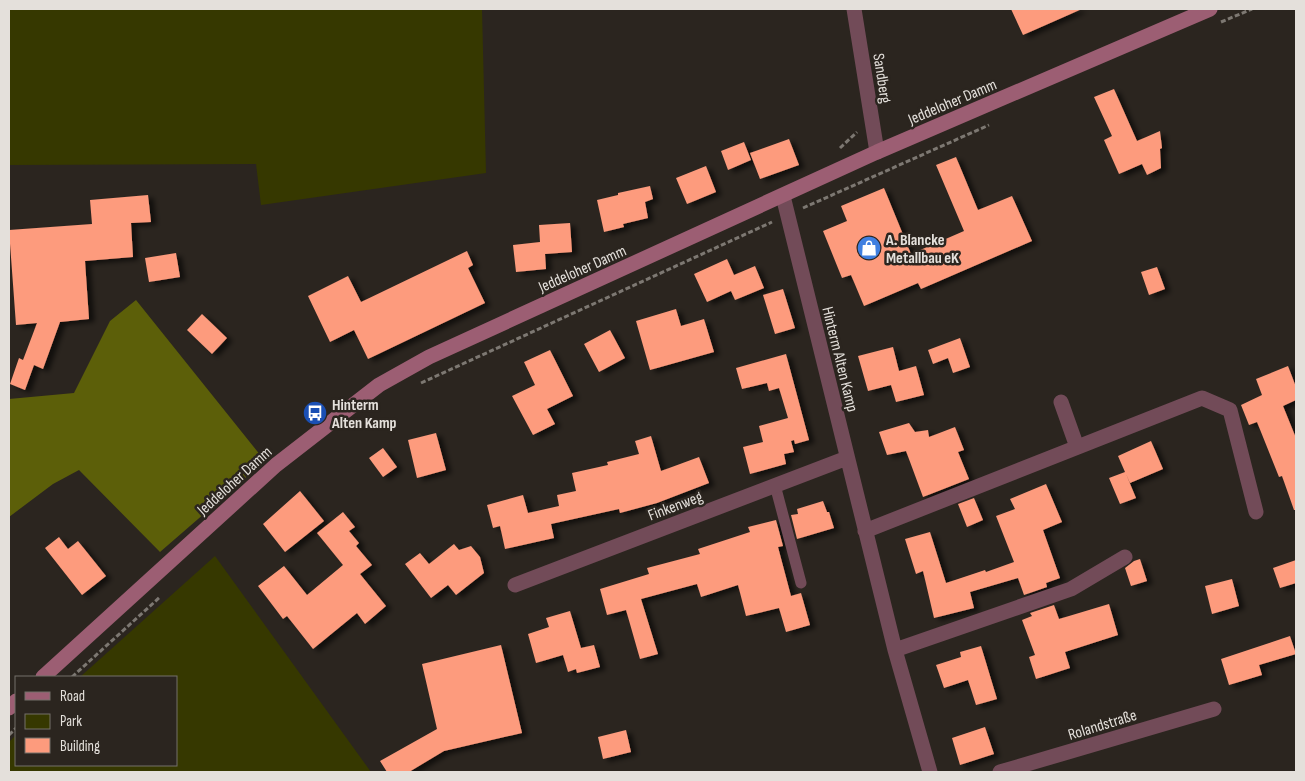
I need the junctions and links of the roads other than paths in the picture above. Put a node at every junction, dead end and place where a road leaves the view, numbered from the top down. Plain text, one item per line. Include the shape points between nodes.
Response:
1 (854, 9) edge
2 (1210, 9) edge
3 (877, 152) junction
4 (783, 196) junction
5 (1061, 402) dead end
6 (1077, 447) junction
7 (847, 458) junction
8 (775, 486) junction
9 (1256, 512) dead end
10 (865, 531) junction
11 (1125, 557) dead end
12 (801, 583) dead end
13 (515, 585) dead end
14 (895, 650) junction
15 (44, 676) edge
16 (1214, 708) dead end
17 (930, 772) edge
18 (1000, 772) edge

1 - 3 street, Sandberg
2 - 3 main road, Jeddeloher Damm
3 - 4 main road, Jeddeloher Damm
4 - 7 street, Hinterm Alten Kamp
4 - 15 main road, Jeddeloher Damm via 429,357 379,385 276,465
5 - 6 street
6 - 9 street via 1202,398 1230,410
6 - 10 street
7 - 8 street, Finkenweg
7 - 10 street, Hinterm Alten Kamp
8 - 12 lane
8 - 13 street, Finkenweg
10 - 14 street, Hinterm Alten Kamp
11 - 14 street via 1072,589
14 - 17 street, Hinterm Alten Kamp
16 - 18 street, Rolandstraße

